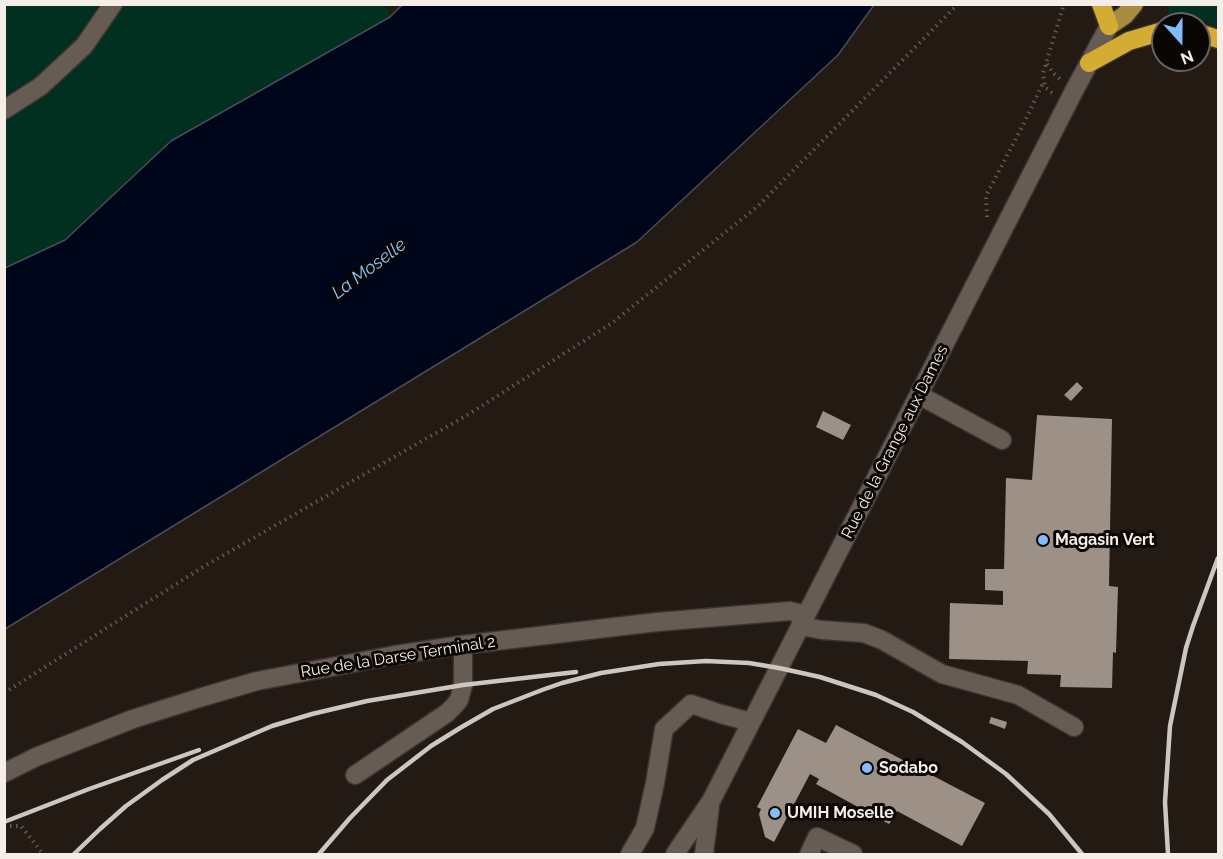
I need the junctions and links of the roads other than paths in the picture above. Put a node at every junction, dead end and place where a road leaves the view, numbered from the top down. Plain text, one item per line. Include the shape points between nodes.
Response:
1 (113, 4) edge
2 (1101, 4) edge
3 (1115, 4) edge
4 (1134, 4) edge
5 (1109, 26) junction
6 (1151, 35) edge
7 (1089, 63) junction
8 (4, 110) edge
9 (919, 394) junction
10 (1002, 440) dead end
11 (803, 621) junction
12 (462, 645) junction
13 (751, 722) junction
14 (1074, 727) dead end
15 (4, 772) edge
16 (355, 775) dead end
17 (711, 801) junction
18 (630, 855) edge
19 (675, 855) edge
20 (704, 855) edge
21 (809, 855) edge
22 (853, 855) edge

1 - 8 street via 84,46 41,86
2 - 5 highway
3 - 5 main road
4 - 5 main road
5 - 7 street, Rue de la Grange aux Dames
6 - 7 highway via 1129,41
7 - 9 street, Rue de la Grange aux Dames
9 - 10 street
9 - 11 street, Rue de la Grange aux Dames
11 - 12 street, Rue de la Darse Terminal 2 via 790,611
11 - 13 street, Rue de la Grange aux Dames
11 - 14 street, Rue de la Darse Terminal 2 via 822,630 864,633 882,640 942,674 1018,695
12 - 15 street, Rue de la Darse Terminal 2 via 257,681 133,719
12 - 16 street via 463,685 454,706
13 - 17 street, Rue de la Grange aux Dames
13 - 18 street via 691,704 664,729 645,828
17 - 19 street, Rue de la Grange aux Dames
17 - 20 street
21 - 22 street via 817,837

